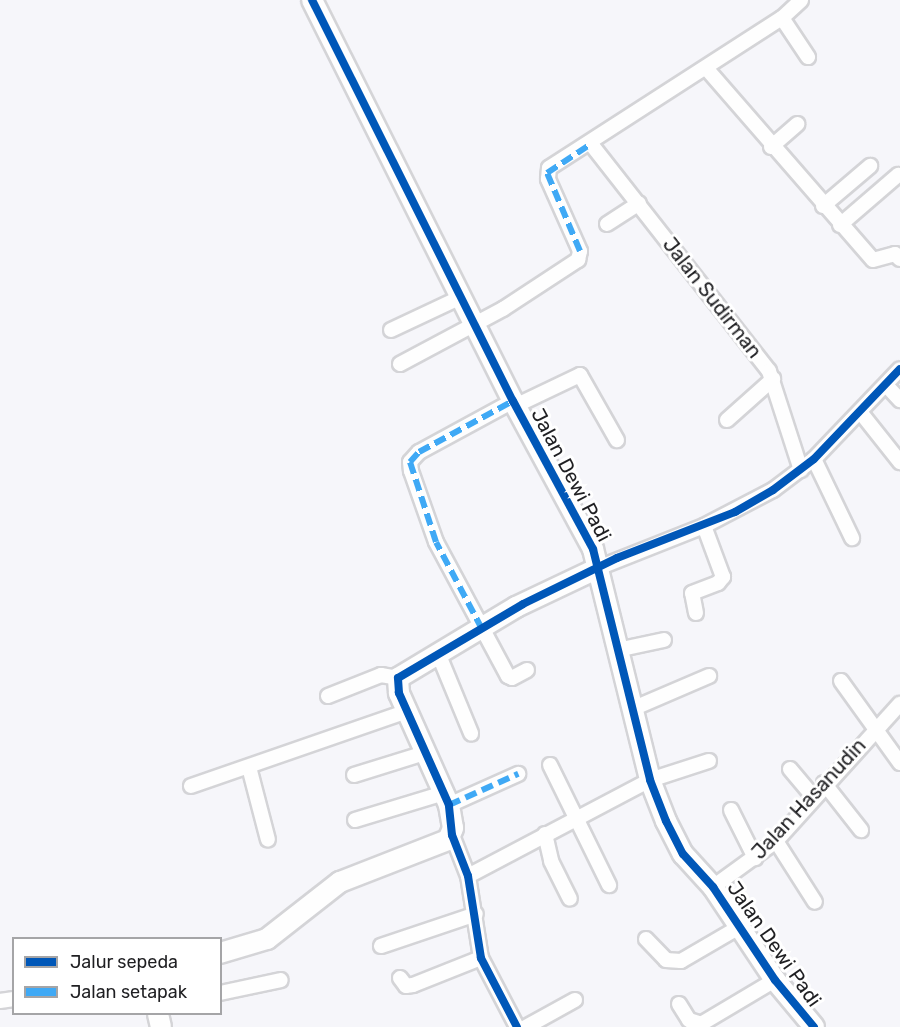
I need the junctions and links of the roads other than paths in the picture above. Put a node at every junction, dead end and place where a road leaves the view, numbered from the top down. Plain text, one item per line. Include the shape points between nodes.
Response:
1 (312, 0) edge
2 (801, 0) edge
3 (782, 18) junction
4 (808, 57) dead end
5 (705, 68) junction
6 (797, 124) dead end
7 (591, 144) junction
8 (771, 147) junction
9 (870, 166) dead end
10 (898, 175) dead end
11 (639, 203) junction
12 (823, 207) junction
13 (607, 224) dead end
14 (840, 225) junction
15 (898, 254) edge
16 (461, 297) junction
17 (475, 324) junction
18 (391, 330) dead end
19 (400, 364) dead end
20 (900, 369) edge
21 (773, 380) junction
22 (886, 385) junction
23 (900, 400) edge
24 (514, 404) junction
25 (861, 412) junction
26 (727, 420) dead end
27 (617, 440) dead end
28 (814, 459) junction
29 (900, 462) edge
30 (801, 470) junction
31 (704, 526) junction
32 (852, 538) dead end
33 (598, 568) junction
34 (696, 613) dead end
35 (482, 629) junction
36 (664, 640) dead end
37 (617, 650) junction
38 (438, 653) junction
39 (527, 670) dead end
40 (709, 676) dead end
41 (398, 678) junction
42 (841, 681) dead end
43 (328, 696) dead end
44 (900, 704) edge
45 (632, 709) junction
46 (408, 711) junction
47 (876, 727) junction
48 (471, 734) dead end
49 (428, 752) junction
50 (709, 761) dead end
51 (900, 763) edge
52 (550, 765) dead end
53 (249, 767) junction
54 (790, 769) dead end
55 (518, 774) dead end
56 (354, 775) dead end
57 (650, 780) junction
58 (824, 783) junction
59 (191, 786) dead end
60 (813, 796) junction
61 (447, 799) junction
62 (731, 810) dead end
63 (575, 818) junction
64 (355, 820) dead end
65 (861, 830) dead end
66 (545, 834) junction
67 (452, 835) junction
68 (268, 840) dead end
69 (776, 841) junction
70 (755, 858) junction
71 (468, 876) junction
72 (609, 885) dead end
73 (713, 887) junction
74 (570, 899) dead end
75 (815, 902) dead end
76 (476, 914) junction
77 (741, 926) junction
78 (646, 939) dead end
79 (381, 946) dead end
80 (222, 952) edge
81 (482, 958) junction
82 (400, 978) dead end
83 (281, 980) dead end
84 (775, 980) junction
85 (222, 993) edge
86 (575, 1000) dead end
87 (679, 1004) dead end
88 (811, 1026) edge
89 (517, 1027) edge
90 (526, 1027) edge

1 - 16 street, Jalan Dewi Padi
2 - 3 street
3 - 4 street
3 - 5 street
5 - 7 street
5 - 8 street
6 - 8 street
7 - 11 street, Jalan Sudirman
7 - 17 street via 547,173 580,251 578,260
8 - 12 street
9 - 12 street
10 - 14 street
11 - 13 street
11 - 21 street, Jalan Sudirman
12 - 14 street
14 - 15 street via 873,260 878,262
16 - 17 street, Jalan Dewi Padi
16 - 18 street
17 - 19 street
17 - 24 street, Jalan Dewi Padi
20 - 22 street
21 - 26 street
21 - 30 street, Jalan Sudirman
22 - 23 street
22 - 25 street
24 - 27 street via 580,375
24 - 33 street, Jalan Dewi Padi via 594,549
24 - 35 street via 419,452 410,462 436,542
25 - 28 street
25 - 29 street
28 - 30 street
28 - 32 street
30 - 31 street via 735,512
31 - 33 street
31 - 34 street via 723,577 718,583 692,593
33 - 35 street via 523,603
33 - 37 street, Jalan Dewi Padi
35 - 38 street
35 - 39 street via 509,677
36 - 37 street
37 - 45 street, Jalan Dewi Padi
38 - 41 street
38 - 48 street
40 - 45 street
41 - 43 street via 381,675
41 - 46 street via 399,693
42 - 47 street
44 - 47 street, Jalan Hasanudin
45 - 57 street, Jalan Dewi Padi
46 - 49 street
46 - 53 street
47 - 51 street
47 - 58 street, Jalan Hasanudin
49 - 56 street
49 - 61 street
50 - 57 street
52 - 63 street
53 - 59 street
53 - 68 street
54 - 60 street
55 - 61 street
57 - 63 street
57 - 73 street, Jalan Dewi Padi via 683,854
58 - 60 street, Jalan Hasanudin
58 - 65 street
60 - 69 street, Jalan Hasanudin
61 - 64 street
61 - 67 street
62 - 70 street
63 - 66 street
63 - 72 street
66 - 71 street
66 - 74 street via 551,861
67 - 71 street
67 - 80 street via 441,846 340,882 267,939
69 - 70 street, Jalan Hasanudin
69 - 75 street
70 - 73 street, Jalan Hasanudin
71 - 76 street
73 - 77 street, Jalan Dewi Padi
76 - 79 street
76 - 81 street
77 - 78 street via 681,961 666,960
77 - 84 street, Jalan Dewi Padi
81 - 82 street via 413,985 406,986
81 - 89 street
83 - 85 street
84 - 87 street via 701,1024 689,1020
84 - 88 street, Jalan Dewi Padi
86 - 90 street

